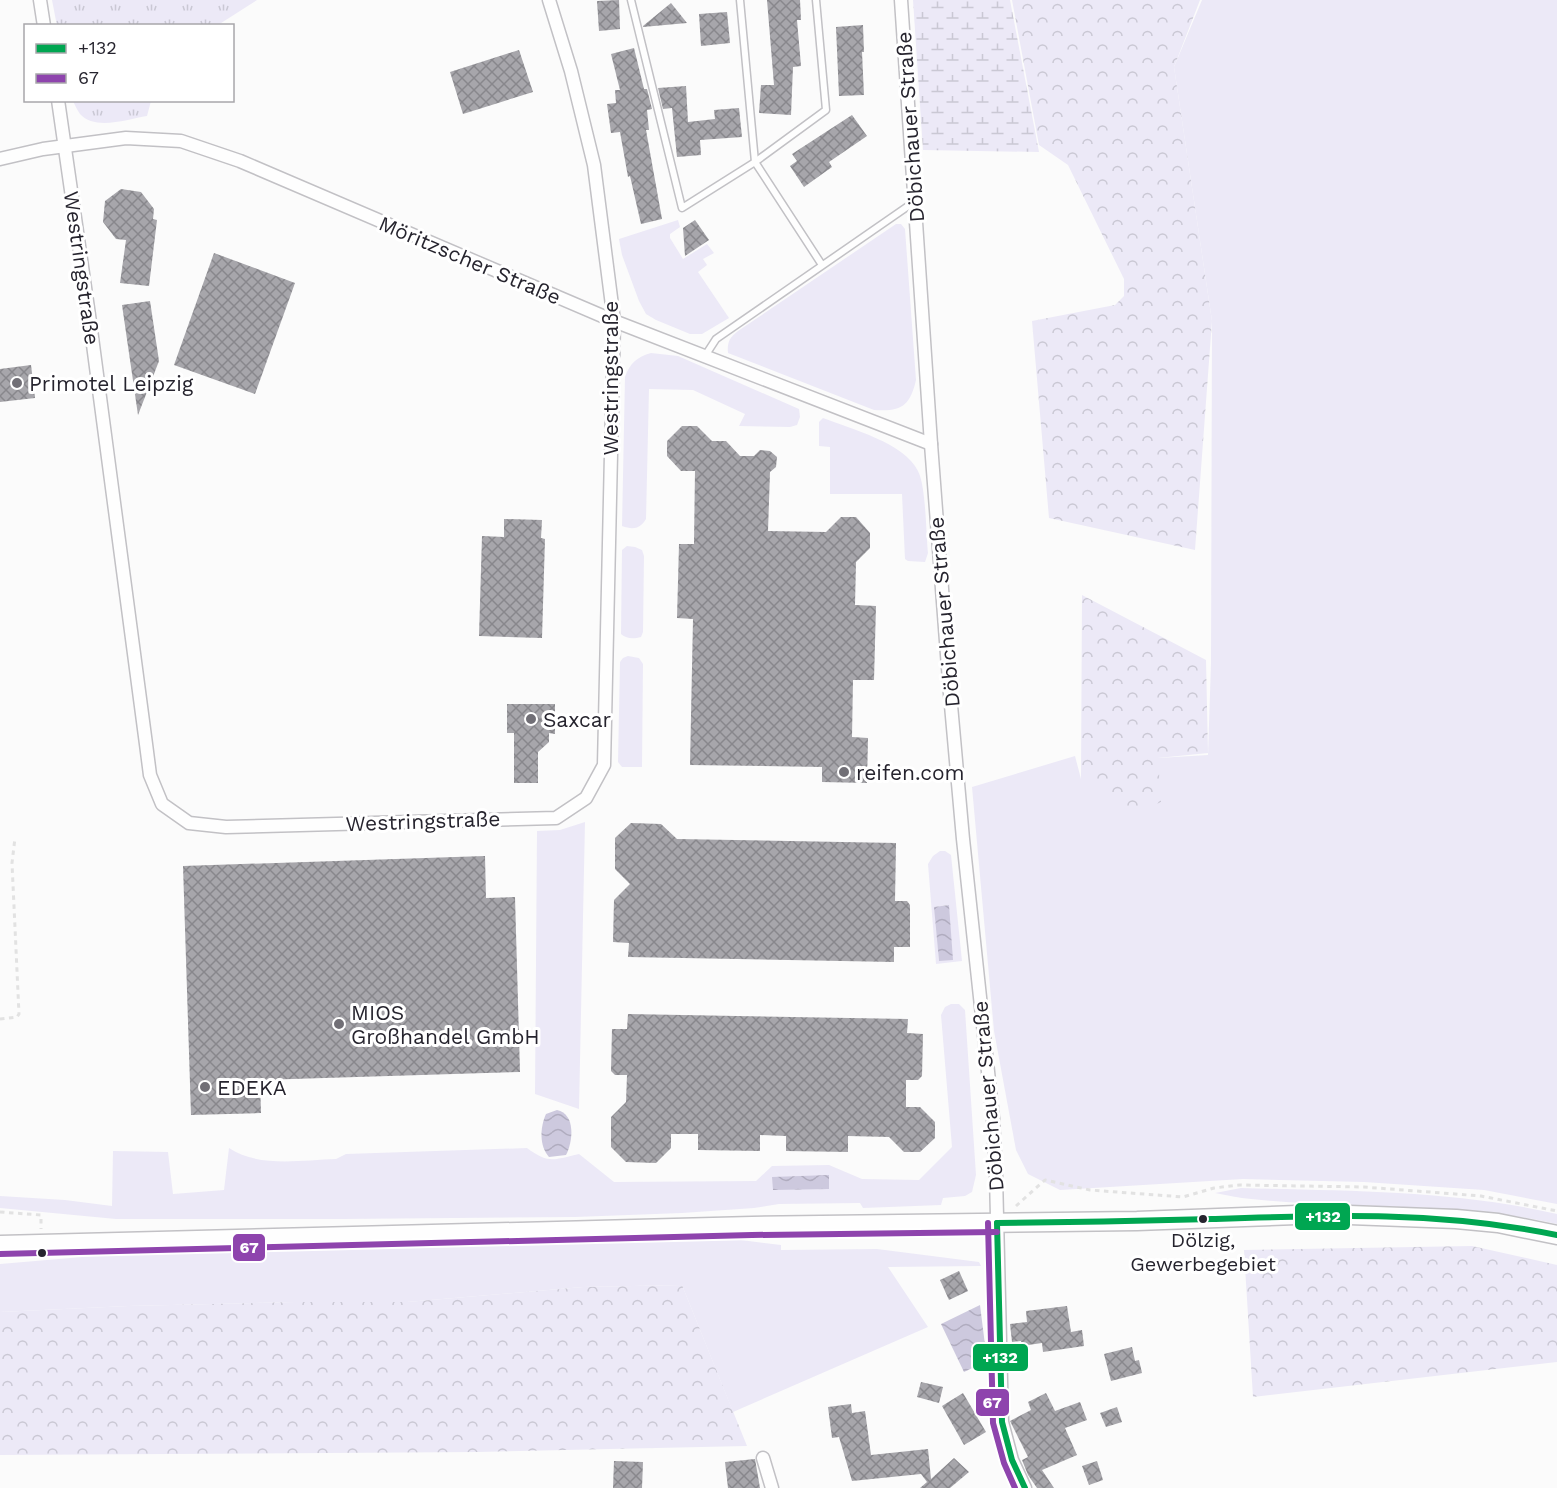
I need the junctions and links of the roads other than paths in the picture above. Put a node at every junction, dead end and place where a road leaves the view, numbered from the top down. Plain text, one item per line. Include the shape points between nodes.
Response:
1 (40, 0) edge
2 (549, 0) edge
3 (631, 0) edge
4 (741, 0) edge
5 (816, 0) edge
6 (901, 0) edge
7 (44, 24) edge
8 (58, 102) edge
9 (66, 146) junction
10 (0, 159) edge
11 (755, 162) junction
12 (915, 202) junction
13 (822, 265) junction
14 (614, 321) junction
15 (705, 356) junction
16 (931, 444) junction
17 (997, 1223) junction
18 (1557, 1235) edge
19 (0, 1245) edge
20 (763, 1458) dead end
21 (772, 1488) edge
22 (1025, 1488) edge

1 - 7 street
2 - 14 street, Westringstraße via 594,165
3 - 11 lane via 682,208
4 - 11 lane
5 - 11 lane via 826,110
6 - 12 street, Döbichauer Straße
8 - 9 street, Westringstraße
9 - 10 street, Möritzscher Straße
9 - 14 street, Möritzscher Straße via 126,138 182,141 240,161
9 - 14 street, Westringstraße via 150,775 162,804 189,823 226,827 556,818 586,798 604,765
11 - 13 lane
12 - 13 lane
12 - 16 street, Döbichauer Straße
13 - 15 lane via 716,339
14 - 15 street, Möritzscher Straße
15 - 16 street, Möritzscher Straße
16 - 17 street, Döbichauer Straße via 963,839 993,1118
17 - 18 street via 1323,1214 1456,1219
17 - 19 street
17 - 22 street, Döbichauer Straße via 1002,1422 1012,1460
20 - 21 street

